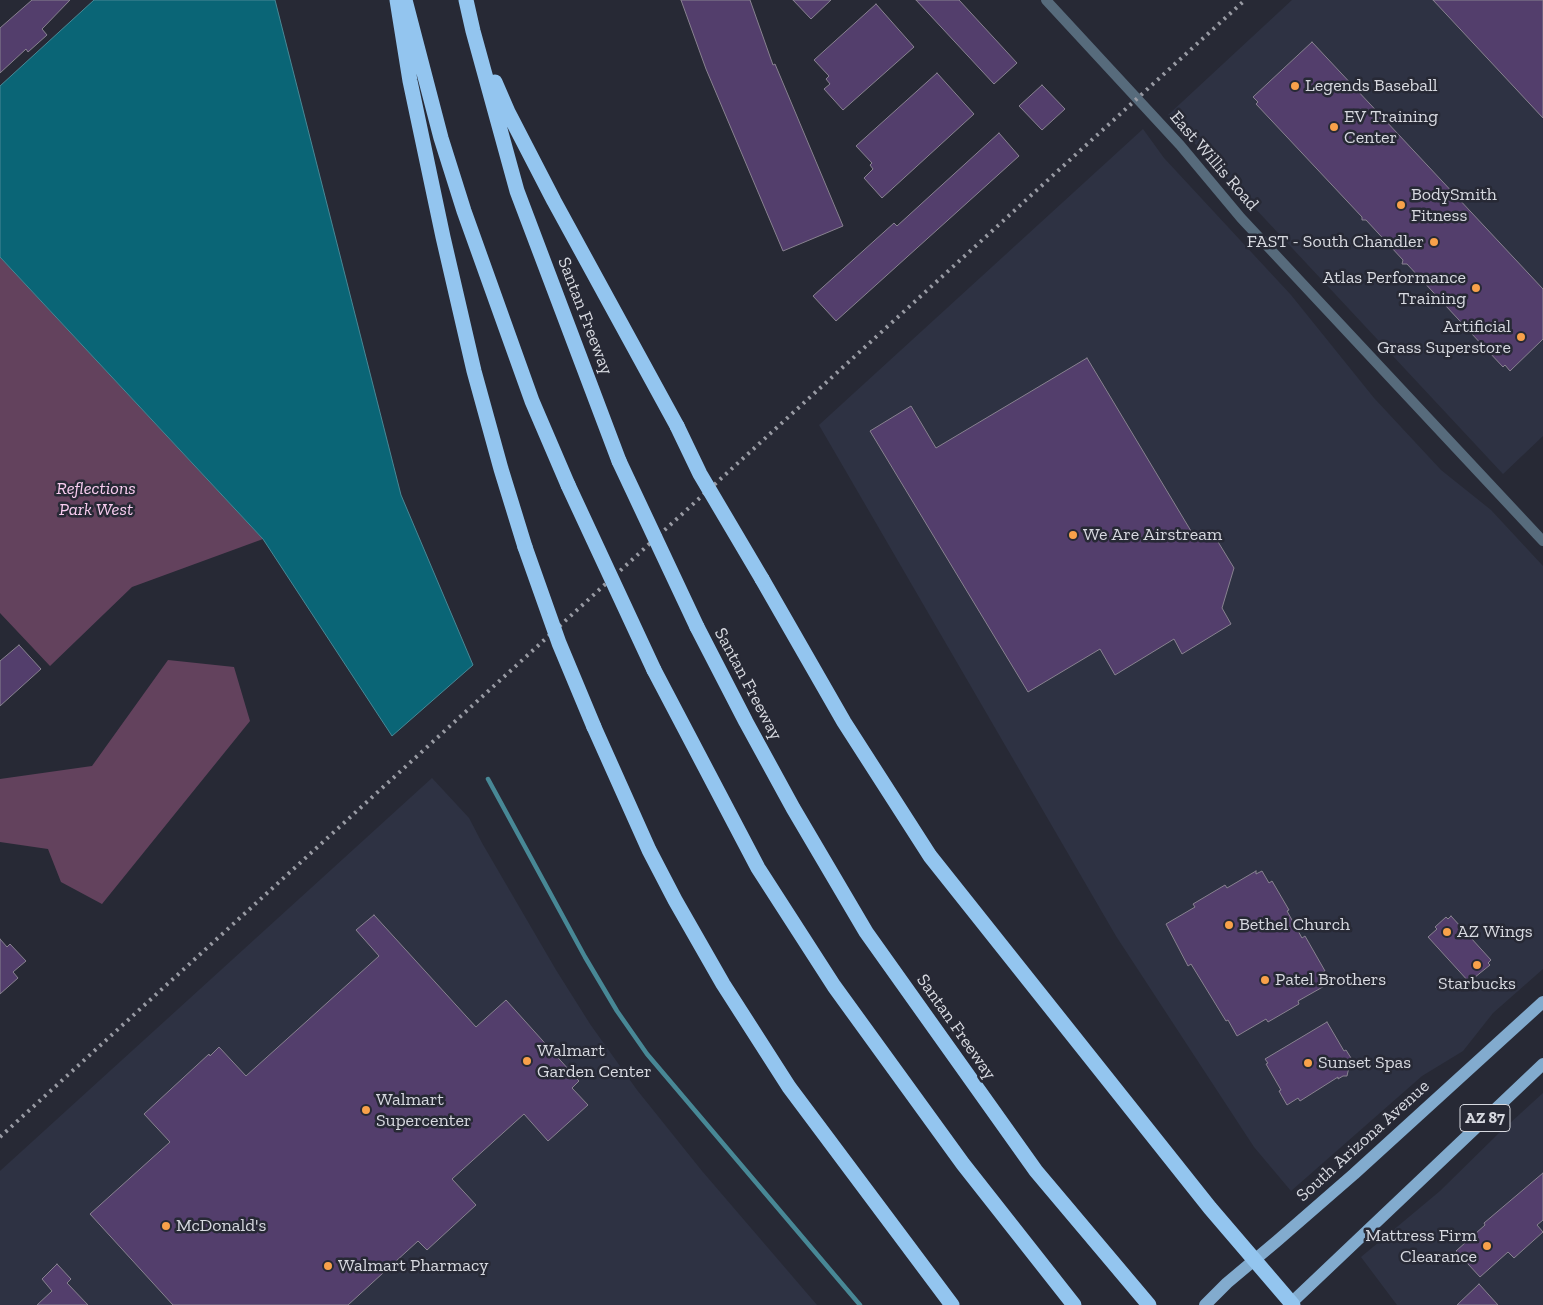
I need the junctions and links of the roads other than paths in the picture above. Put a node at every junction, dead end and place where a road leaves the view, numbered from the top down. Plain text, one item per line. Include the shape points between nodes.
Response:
1 (397, 0) edge
2 (406, 0) edge
3 (466, 0) edge
4 (1046, 0) edge
5 (473, 31) junction
6 (1543, 541) edge
7 (1543, 1002) edge
8 (1543, 1064) edge
9 (1254, 1260) junction
10 (1291, 1304) edge
11 (952, 1305) edge
12 (1074, 1305) edge
13 (1149, 1305) edge
14 (1205, 1305) edge

1 - 11 highway, bridge via 410,81 443,237 501,469 559,643 594,727 649,850 723,984 789,1088
2 - 12 highway, bridge via 441,138 532,401 654,670 758,868 834,986 963,1164
3 - 5 highway, Santan Freeway
4 - 6 street, East Willis Road via 1180,145 1241,218
5 - 9 highway, bridge via 516,129 709,489 844,722 930,856
5 - 13 highway, Santan Freeway, bridge via 517,191 620,461 697,627 746,722 866,932 1036,1171
7 - 9 main road, South Arizona Avenue / AZ 87
8 - 10 main road, AZ 87
9 - 10 highway
9 - 14 main road, South Arizona Avenue / AZ 87

